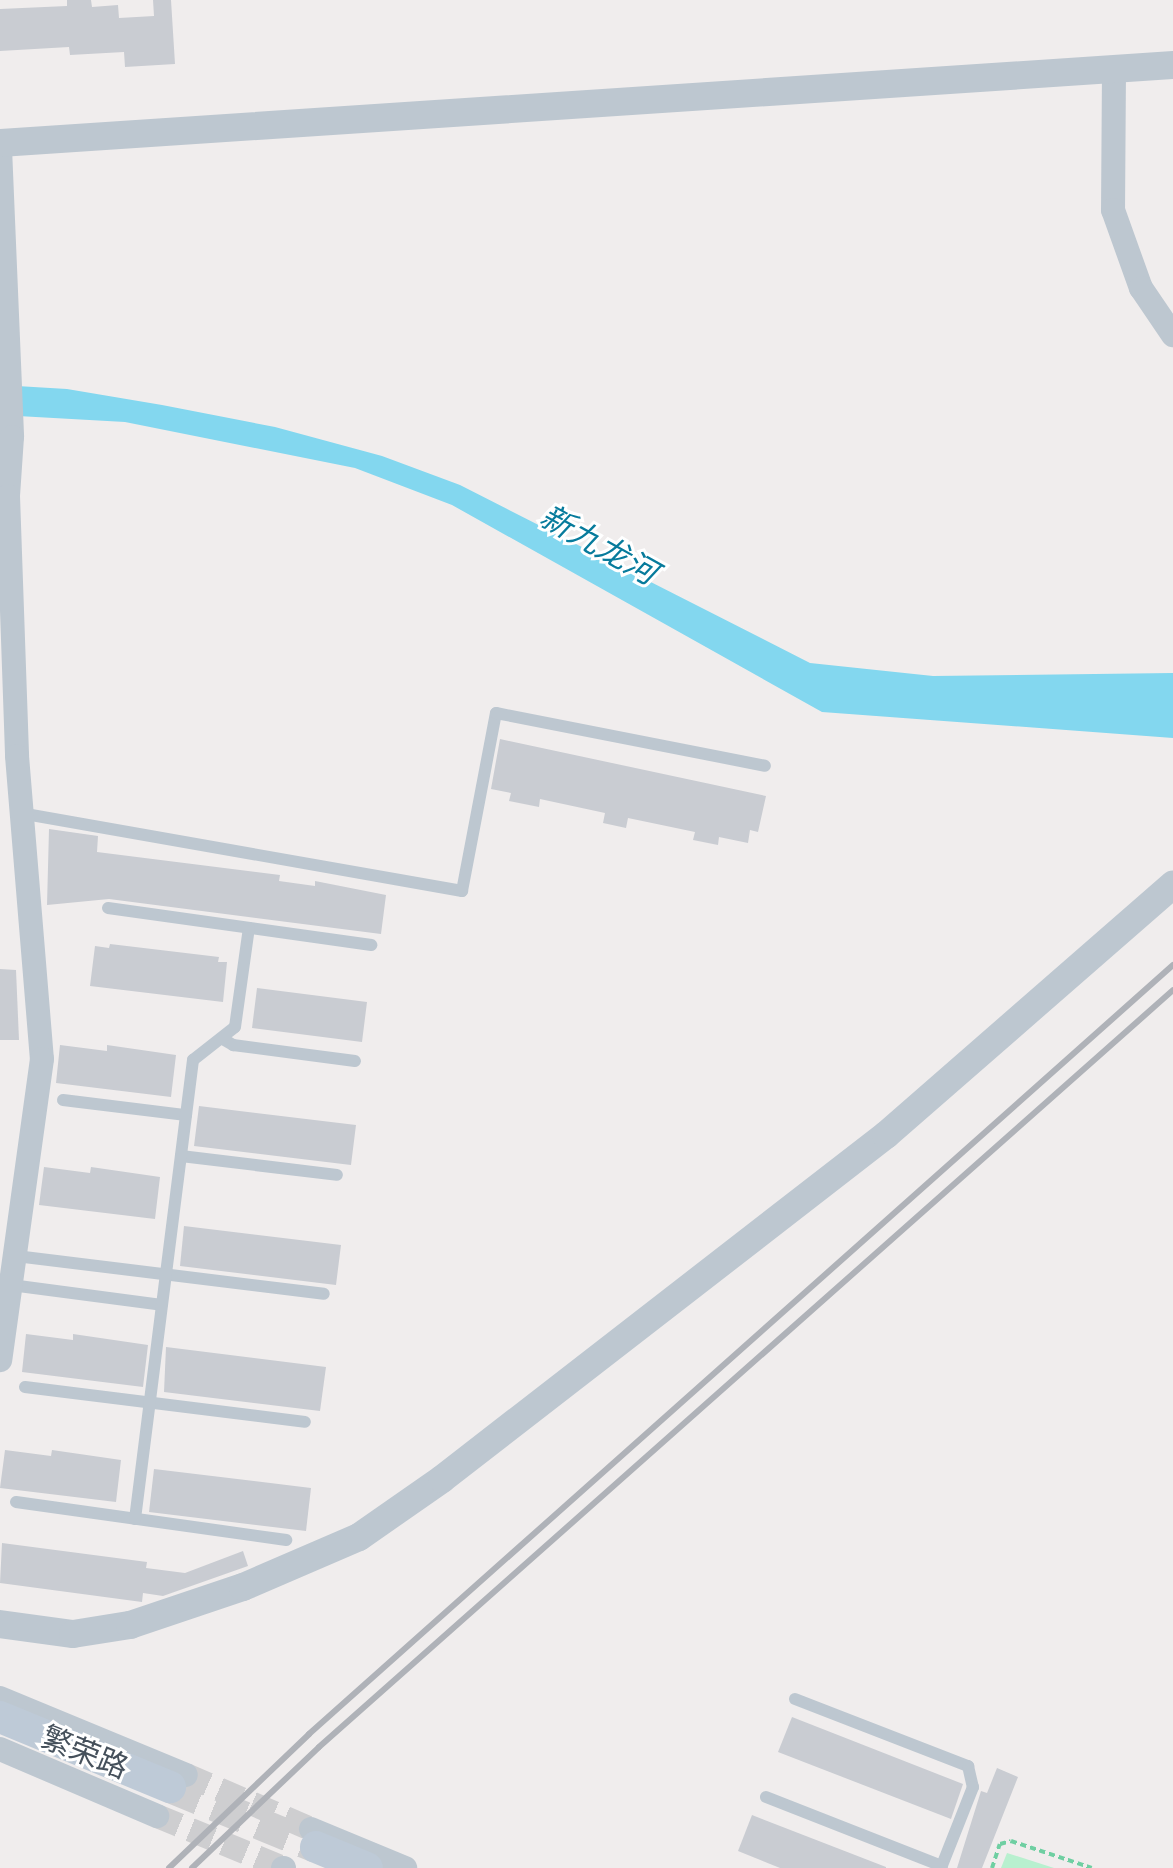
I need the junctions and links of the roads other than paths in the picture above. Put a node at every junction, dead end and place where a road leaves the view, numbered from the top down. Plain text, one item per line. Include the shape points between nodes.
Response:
1 (1173, 65) edge
2 (1114, 69) junction
3 (0, 145) edge
4 (1173, 335) edge
5 (6, 633) edge
6 (765, 766) dead end
7 (20, 813) junction
8 (1173, 885) edge
9 (108, 908) dead end
10 (249, 928) junction
11 (371, 945) dead end
12 (223, 1039) junction
13 (355, 1061) dead end
14 (63, 1100) dead end
15 (186, 1115) junction
16 (181, 1156) junction
17 (337, 1175) dead end
18 (16, 1256) junction
19 (166, 1274) junction
20 (11, 1285) junction
21 (324, 1294) dead end
22 (162, 1305) junction
23 (0, 1360) edge
24 (25, 1387) dead end
25 (149, 1403) junction
26 (305, 1422) dead end
27 (16, 1502) dead end
28 (135, 1519) junction
29 (286, 1540) dead end
30 (0, 1624) edge
31 (0, 1698) edge
32 (795, 1699) dead end
33 (0, 1717) edge
34 (0, 1730) edge
35 (0, 1749) edge
36 (169, 1794) junction
37 (766, 1797) dead end
38 (306, 1856) edge
39 (941, 1867) edge
40 (367, 1868) edge
41 (405, 1868) edge

1 - 2 street
2 - 3 street
2 - 4 street via 1113,210 1141,288
3 - 5 street via 12,437
5 - 7 street
6 - 7 lane via 496,713 462,891
7 - 18 street via 42,1059
8 - 30 street via 886,1135 455,1470 359,1537 243,1587 130,1625 73,1634
9 - 10 lane
10 - 11 lane
10 - 12 lane via 235,1027
12 - 13 lane via 233,1045
12 - 15 lane via 203,1047 193,1060
14 - 15 lane
15 - 16 lane
16 - 17 lane
16 - 19 lane
18 - 19 lane
18 - 20 street
19 - 21 lane
19 - 22 lane
20 - 22 lane
20 - 23 street
22 - 25 lane
24 - 25 lane
25 - 26 lane
25 - 28 lane
27 - 28 lane
28 - 29 lane
31 - 36 street
32 - 39 lane via 968,1766 973,1787
33 - 36 main road, 繁荣路
34 - 36 main road, 繁荣路
35 - 36 street
37 - 39 lane
38 - 40 main road
38 - 41 street

